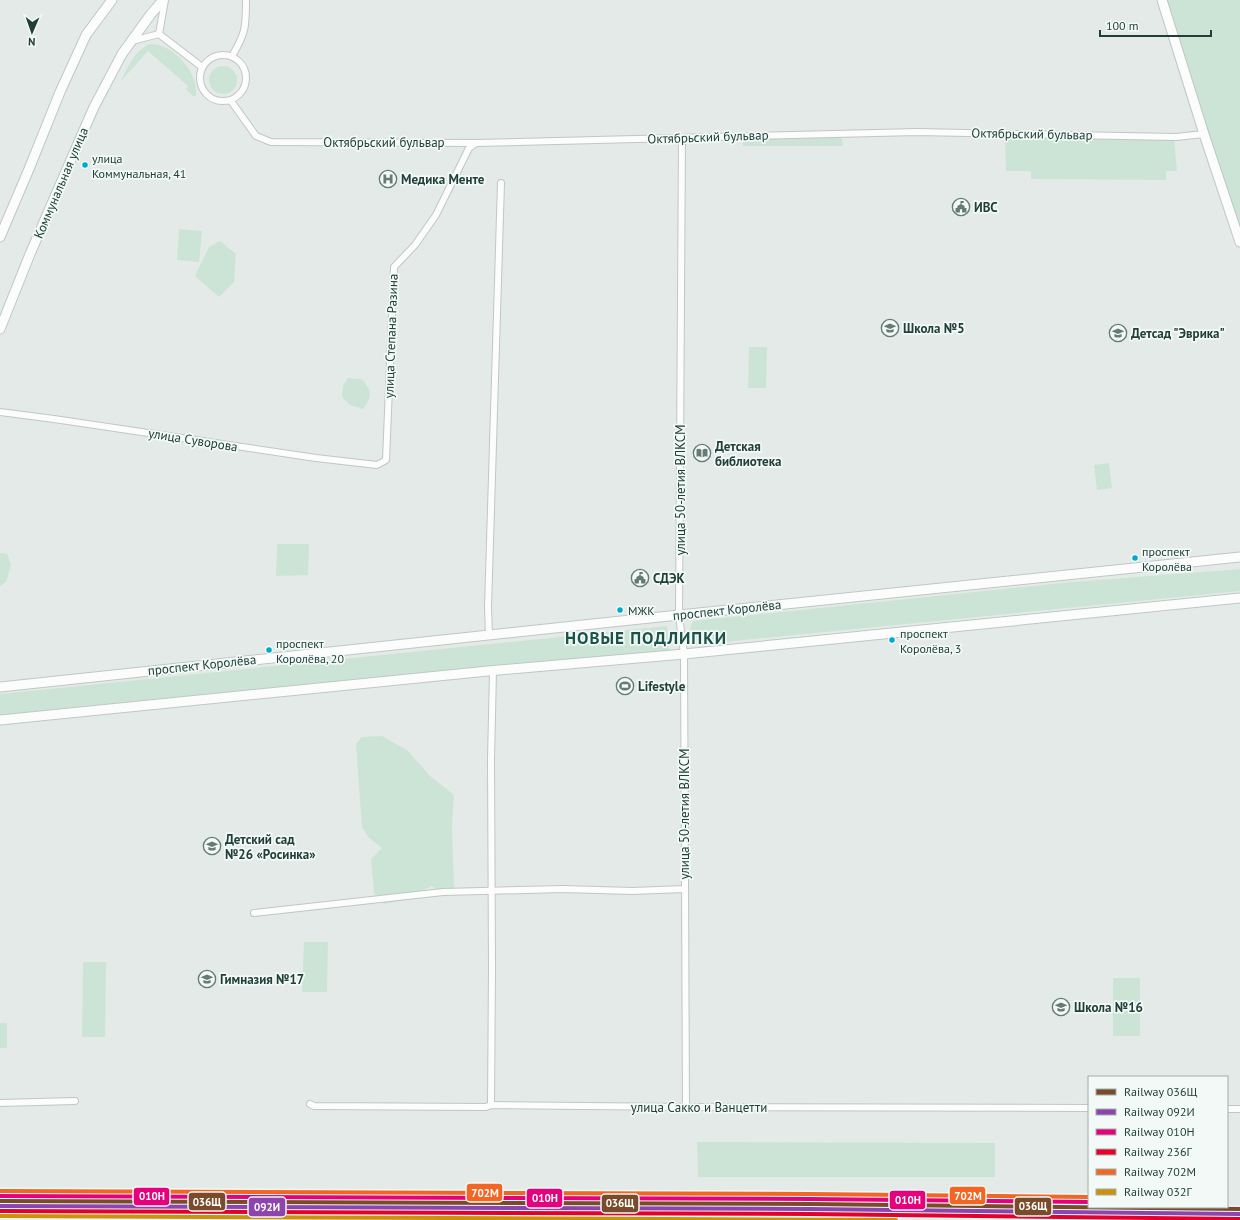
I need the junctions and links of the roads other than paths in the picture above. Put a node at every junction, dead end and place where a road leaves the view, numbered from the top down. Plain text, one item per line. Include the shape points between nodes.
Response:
1 (112, 0) edge
2 (164, 0) edge
3 (246, 0) edge
4 (1162, 0) edge
5 (159, 34) junction
6 (131, 41) junction
7 (232, 56) junction
8 (202, 67) junction
9 (231, 101) junction
10 (1204, 134) junction
11 (682, 138) junction
12 (476, 143) junction
13 (501, 183) dead end
14 (0, 237) edge
15 (1240, 242) edge
16 (0, 330) edge
17 (0, 412) edge
18 (386, 460) joint
19 (1240, 557) edge
20 (1240, 598) edge
21 (679, 616) junction
22 (489, 636) junction
23 (684, 654) junction
24 (493, 671) junction
25 (0, 687) edge
26 (0, 720) edge
27 (684, 889) junction
28 (491, 891) junction
29 (254, 913) dead end
30 (75, 1101) dead end
31 (0, 1103) edge
32 (310, 1104) dead end
33 (492, 1105) junction
34 (686, 1107) junction
35 (1088, 1108) edge
36 (1228, 1108) edge
37 (1240, 1109) edge

1 - 14 main road via 86,36
2 - 5 street, Коммунальная улица
2 - 6 main road, Коммунальная улица
3 - 7 street via 246,24 242,39
4 - 10 main road
5 - 6 street
5 - 8 street
6 - 16 main road, Коммунальная улица via 94,107
7 - 8 street via 218,54 207,60
7 - 9 street via 245,68 247,77 245,88
8 - 9 street via 199,77 206,94 214,100
9 - 12 street, Октябрьский бульвар via 256,136 271,142
10 - 11 street, Октябрьский бульвар via 1176,137 917,132
10 - 15 main road
11 - 12 street, Октябрьский бульвар
11 - 21 street, улица 50-летия ВЛКСМ
12 - 18 street, улица Степана Разина via 469,148 436,215 415,245 394,267
13 - 22 street
17 - 18 street, улица Суворова via 316,458 377,465
19 - 21 main road, проспект Королёва
20 - 23 main road
21 - 22 main road, проспект Королёва
21 - 23 street, улица 50-летия ВЛКСМ
22 - 25 main road, проспект Королёва
23 - 24 main road
23 - 27 street, улица 50-летия ВЛКСМ
24 - 26 main road
24 - 28 street
27 - 28 street
27 - 34 street, улица 50-летия ВЛКСМ
28 - 29 street via 443,892
28 - 33 street
30 - 31 street
32 - 33 street, улица Сакко и Ванцетти via 486,1107
33 - 34 street, улица Сакко и Ванцетти
34 - 35 street, улица Сакко и Ванцетти
36 - 37 street

